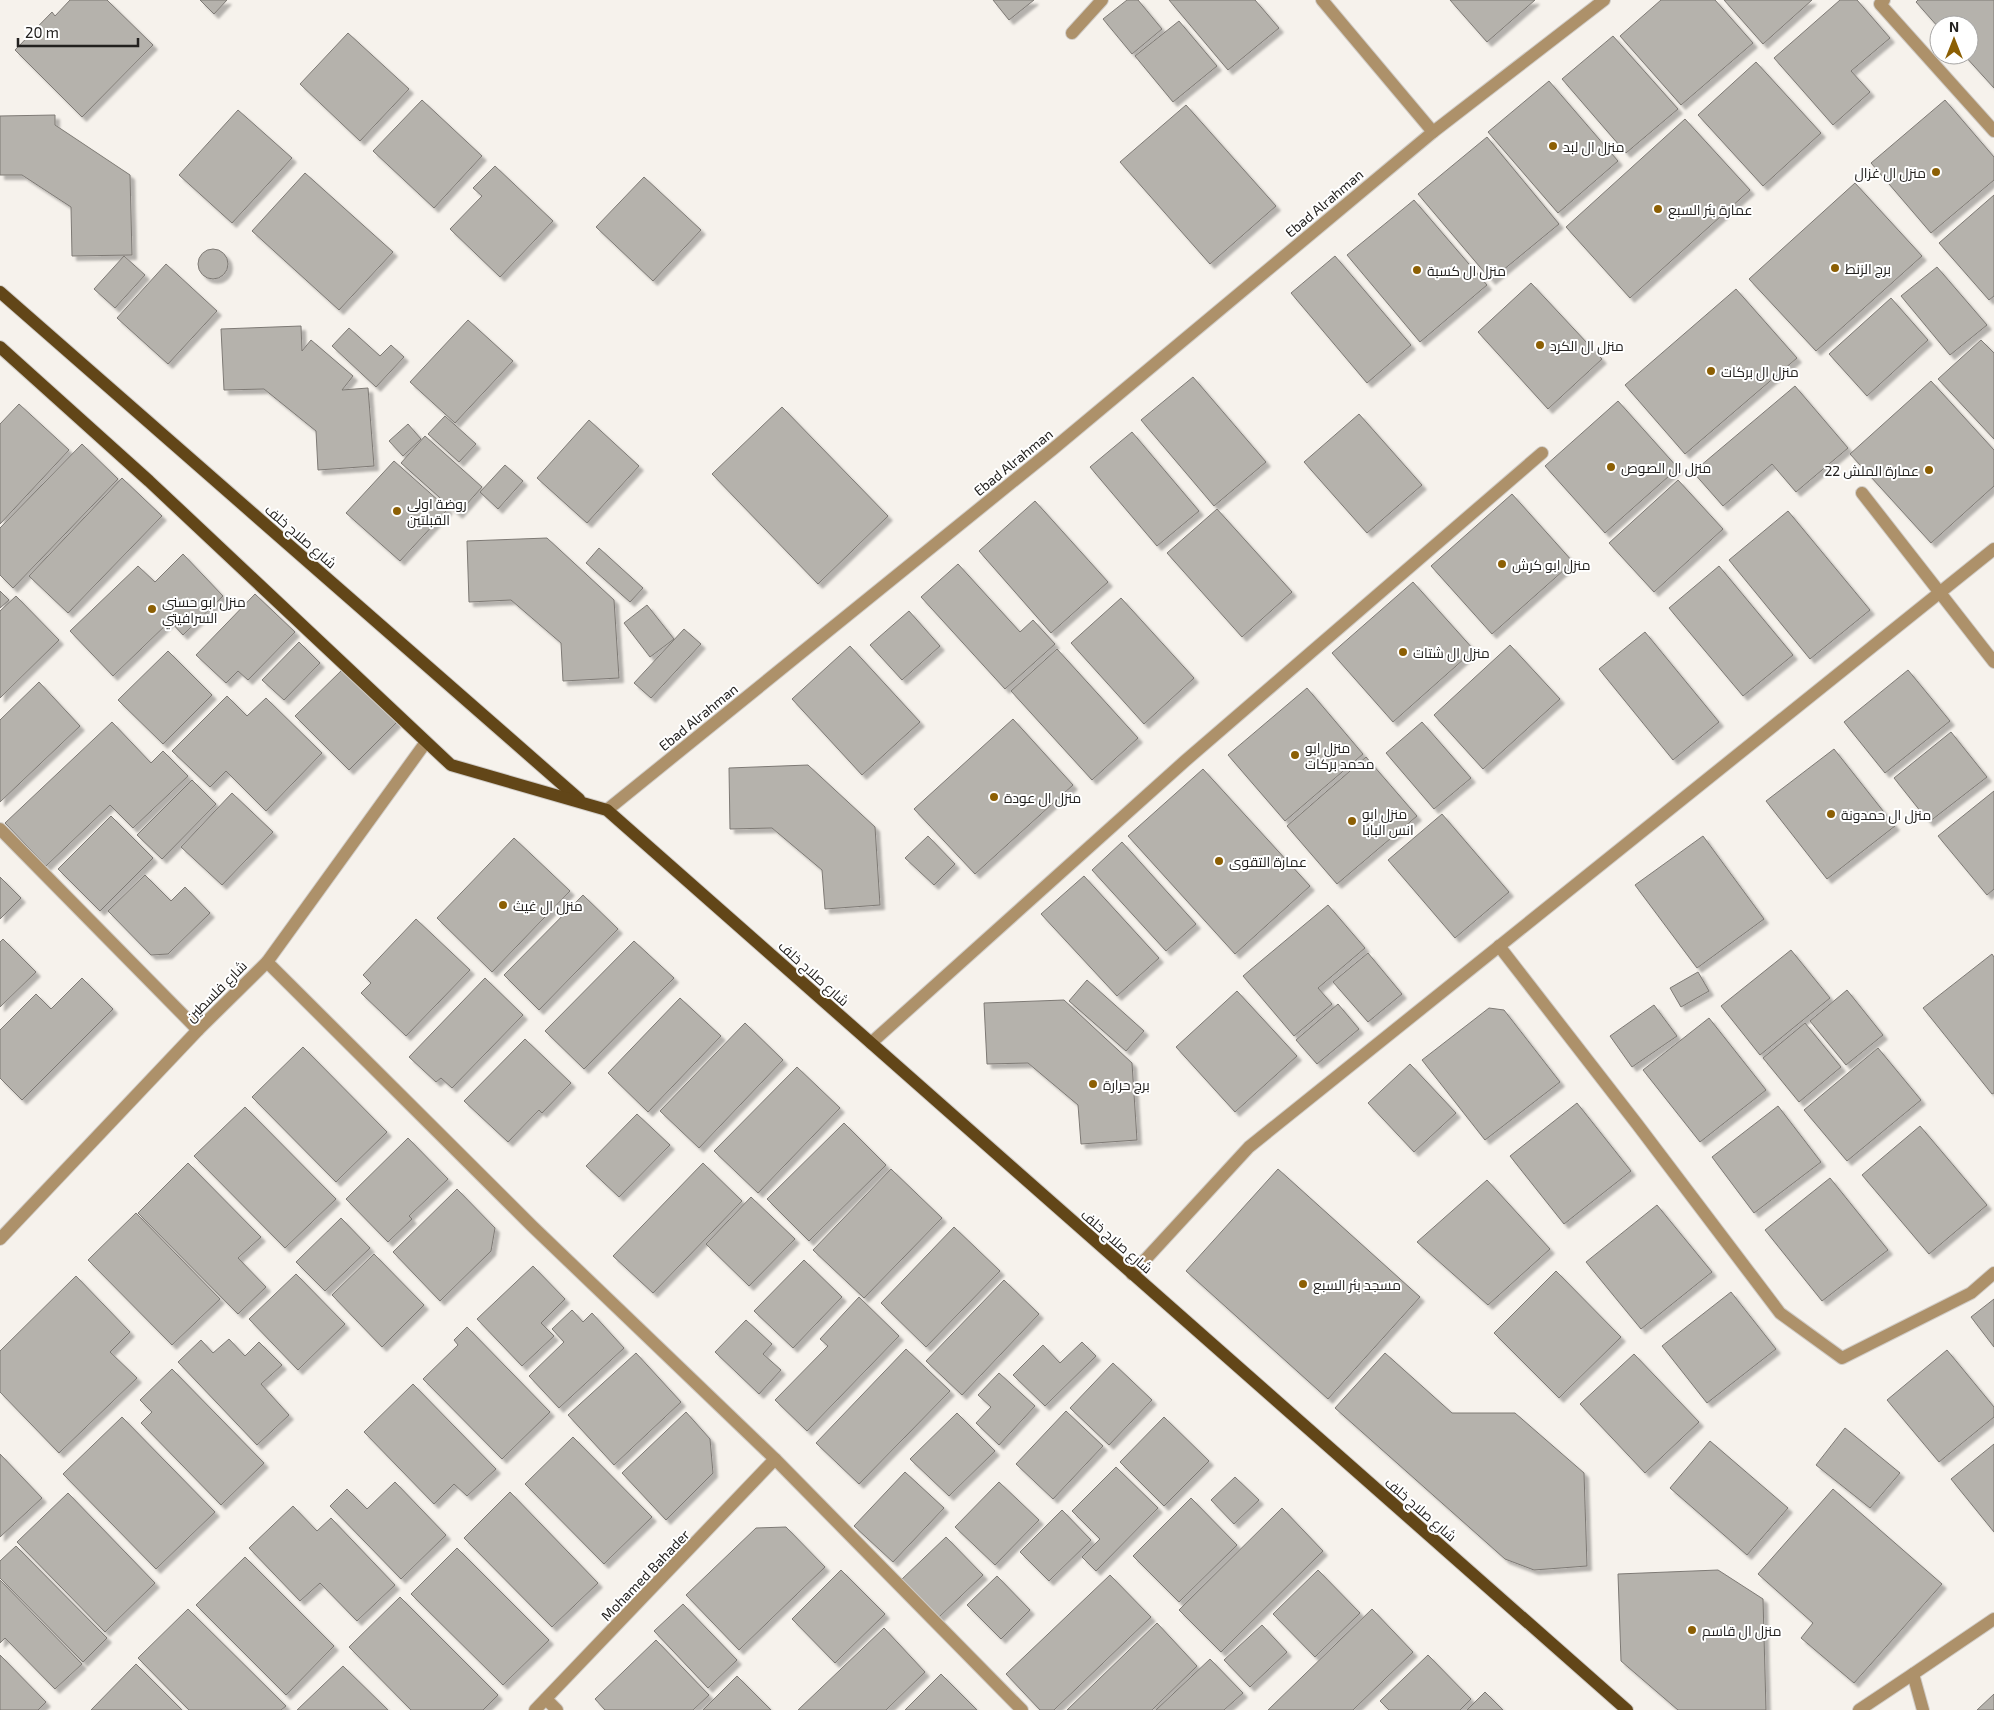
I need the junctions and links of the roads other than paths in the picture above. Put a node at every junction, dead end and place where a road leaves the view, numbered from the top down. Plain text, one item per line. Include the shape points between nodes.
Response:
1 (1102, 0) edge
2 (1322, 0) edge
3 (1604, 0) edge
4 (1884, 0) edge
5 (1072, 33) dead end
6 (1994, 131) edge
7 (1433, 132) junction
8 (0, 292) edge
9 (0, 347) edge
10 (1542, 453) dead end
11 (1862, 493) dead end
12 (1994, 549) edge
13 (1940, 592) junction
14 (1994, 662) edge
15 (426, 742) junction
16 (583, 802) junction
17 (607, 810) junction
18 (0, 829) edge
19 (1498, 946) junction
20 (267, 962) junction
21 (198, 1030) junction
22 (871, 1043) junction
23 (0, 1239) edge
24 (1994, 1273) edge
25 (1132, 1274) junction
26 (775, 1459) junction
27 (1994, 1619) edge
28 (1913, 1674) junction
29 (546, 1699) junction
30 (535, 1710) edge
31 (557, 1710) edge
32 (1022, 1710) edge
33 (1627, 1710) edge
34 (1859, 1710) edge
35 (1923, 1710) edge

1 - 5 street
2 - 7 street
3 - 7 street, Ebad Alrahman
4 - 6 street via 1880,4
7 - 17 street, Ebad Alrahman via 1052,449
8 - 16 main road, شارع صلاح خلف
9 - 15 main road, شارع صلاح خلف via 149,481
10 - 22 street via 1186,761
11 - 13 street
12 - 13 street
13 - 14 street
13 - 19 street
15 - 16 main road, شارع صلاح خلف via 451,765
15 - 20 street, شارع فلسطين
16 - 17 main road, شارع صلاح خلف
17 - 22 main road, شارع صلاح خلف
18 - 21 street
19 - 24 street via 1780,1313 1842,1358 1971,1293
19 - 25 street via 1249,1148
20 - 21 street, شارع فلسطين
20 - 26 street via 532,1226
21 - 23 street, شارع فلسطين
22 - 25 main road, شارع صلاح خلف
25 - 33 main road, شارع صلاح خلف
26 - 29 street, Mohamed Bahader
26 - 32 street
27 - 28 street
28 - 34 street
28 - 35 street
29 - 30 street, Mohamed Bahader
29 - 31 street

